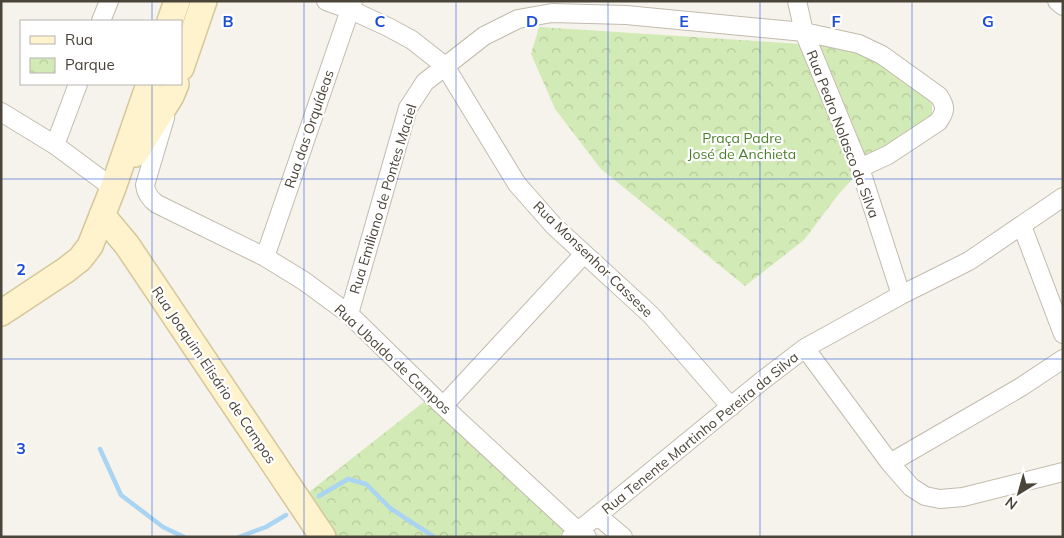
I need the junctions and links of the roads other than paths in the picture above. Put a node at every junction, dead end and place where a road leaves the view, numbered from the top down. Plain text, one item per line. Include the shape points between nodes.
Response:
1 (109, 1) edge
2 (177, 1) edge
3 (204, 1) edge
4 (326, 1) edge
5 (797, 1) edge
6 (1057, 1) edge
7 (352, 6) edge
8 (1063, 6) edge
9 (101, 20) edge
10 (170, 20) edge
11 (804, 32) junction
12 (182, 65) edge
13 (445, 66) junction
14 (78, 85) edge
15 (149, 85) edge
16 (173, 90) edge
17 (1, 112) edge
18 (55, 145) junction
19 (860, 168) junction
20 (113, 188) junction
21 (1063, 197) edge
22 (102, 215) junction
23 (1022, 226) junction
24 (584, 254) junction
25 (265, 257) junction
26 (901, 295) junction
27 (1, 313) edge
28 (349, 314) junction
29 (1063, 334) edge
30 (805, 348) junction
31 (1063, 359) edge
32 (443, 406) junction
33 (731, 407) junction
34 (890, 463) junction
35 (1063, 472) edge
36 (598, 516) junction
37 (579, 535) edge
38 (323, 537) edge
39 (623, 537) edge

1 - 9 street
2 - 10 main road
3 - 12 main road
4 - 7 street, Rua Monsenhor Cassese
5 - 11 street, Rua Pedro Nolasco da Silva
6 - 8 street
7 - 13 street, Rua Monsenhor Cassese via 412,40
7 - 25 street, Rua das Orquídeas
11 - 13 street, Rua Emiliano de Pontes Maciel via 626,15 552,13 518,19 484,36
11 - 19 street, Rua Pedro Nolasco da Silva
11 - 19 street, Rua Emiliano de Pontes Maciel via 859,44 882,55 939,96 945,105 944,114 938,122 888,155
13 - 24 street, Rua Monsenhor Cassese via 517,184
13 - 28 street, Rua Emiliano de Pontes Maciel via 425,82 408,108
14 - 18 street
15 - 20 main road
16 - 20 main road
16 - 25 street, Rua Ubaldo de Campos via 144,185 146,193 157,204
17 - 18 street
18 - 20 street
19 - 26 street, Rua Pedro Nolasco da Silva
20 - 22 main road
21 - 23 street, Rua Tenente Martinho Pereira da Silva
22 - 27 main road via 90,246 80,259
22 - 38 main road, Rua Joaquim Elisário de Campos via 127,245
23 - 26 street, Rua Tenente Martinho Pereira da Silva via 969,261
23 - 29 street
24 - 32 street
24 - 33 street, Rua Monsenhor Cassese via 652,315
25 - 28 street, Rua Ubaldo de Campos
26 - 30 street, Rua Tenente Martinho Pereira da Silva
28 - 32 street, Rua Ubaldo de Campos
30 - 33 street, Rua Tenente Martinho Pereira da Silva
30 - 34 street
31 - 34 street
32 - 37 street, Rua Ubaldo de Campos
33 - 36 street, Rua Tenente Martinho Pereira da Silva
34 - 35 street via 911,487 940,500
36 - 37 street, Rua Tenente Martinho Pereira da Silva
36 - 39 street

